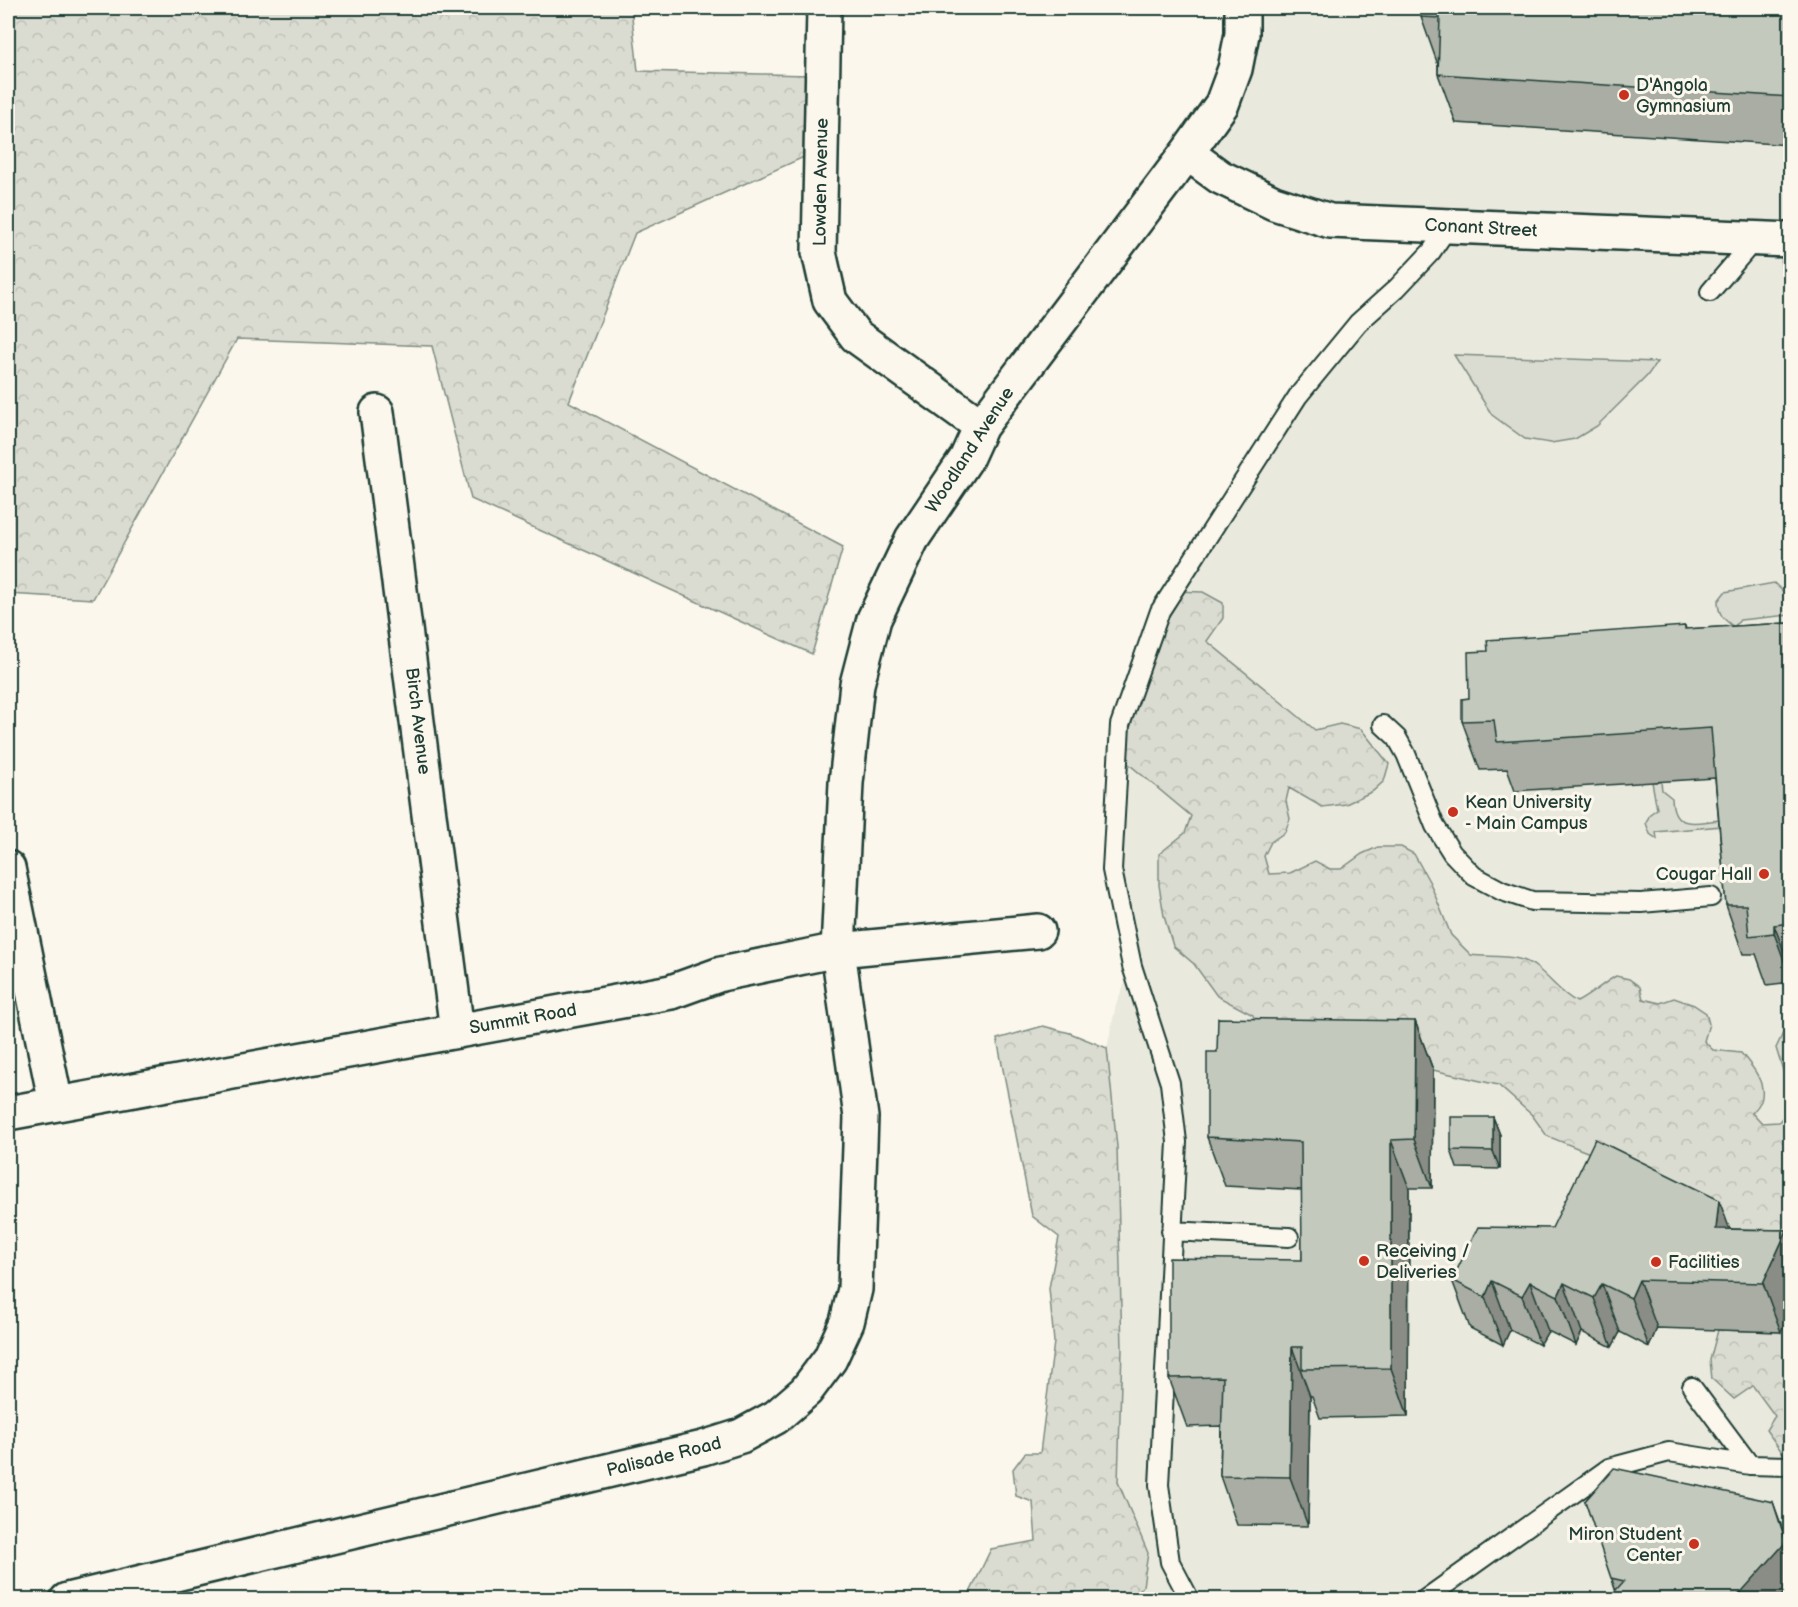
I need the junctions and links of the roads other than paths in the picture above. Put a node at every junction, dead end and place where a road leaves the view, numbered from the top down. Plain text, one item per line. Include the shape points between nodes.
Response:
1 (824, 8) edge
2 (1242, 8) edge
3 (1187, 153) junction
4 (1448, 227) junction
5 (1756, 238) junction
6 (1791, 240) edge
7 (1710, 292) dead end
8 (377, 412) dead end
9 (981, 426) junction
10 (1383, 725) dead end
11 (8, 868) edge
12 (1711, 897) dead end
13 (1038, 931) dead end
14 (838, 950) junction
15 (457, 1031) junction
16 (56, 1104) junction
17 (8, 1113) edge
18 (1171, 1231) junction
19 (1289, 1238) dead end
20 (1692, 1387) dead end
21 (1750, 1465) junction
22 (1791, 1466) edge
23 (67, 1599) edge
24 (1190, 1599) edge
25 (1424, 1599) edge

1 - 9 street, Lowden Avenue via 819,252 830,301 856,336
2 - 3 street, Woodland Avenue via 1235,69 1222,104
3 - 4 street, Conant Street via 1220,177 1274,203 1330,221
3 - 9 street, Woodland Avenue
4 - 5 street, Conant Street
4 - 18 lane via 1431,252 1358,323 1298,396 1160,611 1120,726 1112,870 1131,966 1170,1083 1177,1142
5 - 6 street, Conant Street
5 - 7 lane
8 - 15 street, Birch Avenue
9 - 14 street, Woodland Avenue via 966,459 912,539 874,619 858,684 846,783
10 - 12 lane via 1406,754 1435,826 1452,853 1474,876 1502,891 1532,901 1641,903
11 - 16 street
13 - 14 street, Summit Road
14 - 15 street, Summit Road via 721,974 671,992
14 - 23 street, Palisade Road via 861,1117 855,1289 847,1322 830,1359 806,1391 776,1417 741,1436 703,1448
15 - 16 street, Summit Road
16 - 17 street, Summit Road
18 - 19 lane
18 - 24 lane via 1159,1485 1170,1562
20 - 21 lane
21 - 22 lane
21 - 25 lane via 1669,1452 1609,1468

